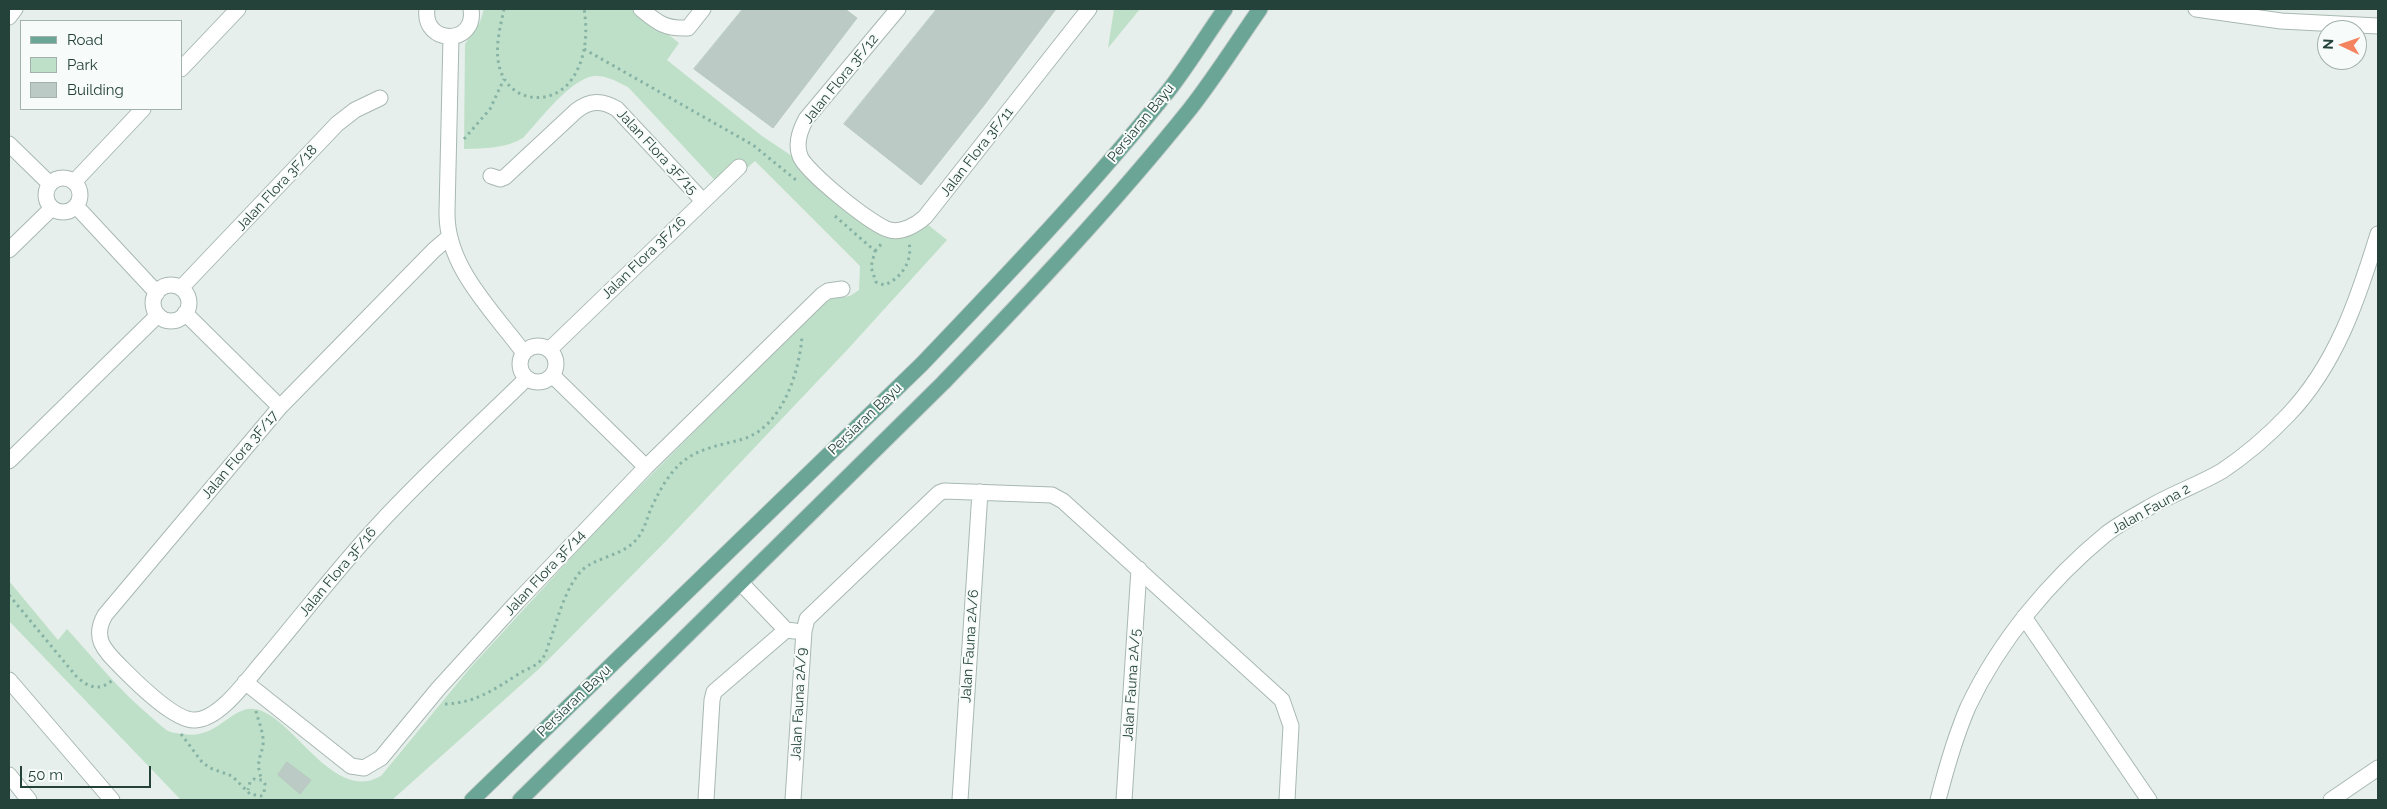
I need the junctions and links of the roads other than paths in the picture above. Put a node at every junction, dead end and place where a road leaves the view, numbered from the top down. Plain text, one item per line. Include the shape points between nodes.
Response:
1 (15, 9) edge
2 (238, 9) edge
3 (423, 9) edge
4 (471, 9) edge
5 (641, 9) edge
6 (703, 9) edge
7 (898, 9) edge
8 (1090, 9) edge
9 (1225, 9) edge
10 (1260, 9) edge
11 (2196, 9) edge
12 (9, 17) edge
13 (2378, 26) edge
14 (451, 37) junction
15 (182, 68) edge
16 (380, 98) dead end
17 (142, 110) edge
18 (9, 144) edge
19 (740, 167) dead end
20 (491, 176) dead end
21 (74, 182) junction
22 (50, 184) junction
23 (841, 197) joint
24 (702, 201) junction
25 (76, 206) junction
26 (52, 208) junction
27 (2378, 234) edge
28 (448, 238) junction
29 (9, 250) edge
30 (181, 288) junction
31 (842, 290) dead end
32 (156, 293) junction
33 (185, 313) junction
34 (158, 315) junction
35 (549, 350) junction
36 (524, 353) junction
37 (552, 375) junction
38 (527, 378) junction
39 (280, 407) junction
40 (9, 462) edge
41 (646, 467) junction
42 (980, 492) junction
43 (1139, 569) junction
44 (740, 584) junction
45 (2024, 617) junction
46 (786, 630) junction
47 (804, 631) junction
48 (9, 680) edge
49 (249, 686) junction
50 (142, 687) joint
51 (2378, 768) edge
52 (9, 775) edge
53 (29, 800) edge
54 (112, 800) edge
55 (472, 800) edge
56 (520, 800) edge
57 (706, 800) edge
58 (794, 800) edge
59 (960, 800) edge
60 (1124, 800) edge
61 (1287, 800) edge
62 (1938, 800) edge
63 (2148, 800) edge
64 (2331, 800) edge

1 - 12 street
2 - 15 street
3 - 14 street via 435,32
4 - 14 street via 468,28
5 - 6 street via 661,25 676,28 688,28
7 - 23 street, Jalan Flora 3F/12 via 806,119 800,133 798,147 802,160
8 - 23 street, Jalan Flora 3F/11 via 919,222 892,231
9 - 55 main road, Persiaran Bayu via 1170,88 1098,176 922,364
10 - 44 main road, Persiaran Bayu via 1191,107 1116,196 943,384
11 - 13 street via 2281,21
14 - 28 street
16 - 30 street, Jalan Flora 3F/18 via 355,110 337,124
17 - 21 street
18 - 22 street
19 - 24 street, Jalan Flora 3F/16
20 - 24 street, Jalan Flora 3F/15 via 505,177 576,111 589,103 601,102 617,109
21 - 22 street via 62,178
21 - 25 street via 80,193
22 - 26 street via 46,197
24 - 35 street, Jalan Flora 3F/16
25 - 26 street via 65,212
25 - 32 street
26 - 29 street
27 - 45 street, Jalan Fauna 2 via 2332,357 2288,414 2253,448 2221,471 2150,506 2107,534
28 - 36 street via 462,268
28 - 39 street, Jalan Flora 3F/17
30 - 32 street via 168,285
30 - 33 street via 188,300
31 - 41 street, Jalan Flora 3F/14 via 828,291 800,316
32 - 34 street via 154,306
33 - 34 street via 174,321
33 - 39 street
34 - 40 street
35 - 36 street via 536,346
35 - 37 street via 556,362
36 - 38 street via 520,366
37 - 38 street via 540,382
37 - 41 street
38 - 49 street, Jalan Flora 3F/16 via 379,524
39 - 50 street, Jalan Flora 3F/17 via 102,622 98,634 102,647
41 - 49 street, Jalan Flora 3F/14 via 518,601 381,758 369,766 357,768 345,761
42 - 43 street via 1052,495 1063,501
42 - 47 street via 940,493 807,619
42 - 59 street, Jalan Fauna 2A/6
43 - 60 street, Jalan Fauna 2A/5
43 - 61 street via 1282,700 1291,726
44 - 46 street, Jalan Fauna 2A/9
44 - 56 main road, Persiaran Bayu
45 - 62 street, Jalan Fauna 2 via 1996,658 1969,707 1950,754
45 - 63 street
46 - 47 street, Jalan Fauna 2A/9
46 - 57 street via 714,692
47 - 58 street, Jalan Fauna 2A/9
48 - 54 street
49 - 50 street, Jalan Flora 3F/16 via 224,706 194,720 168,709
51 - 64 street
52 - 53 street

